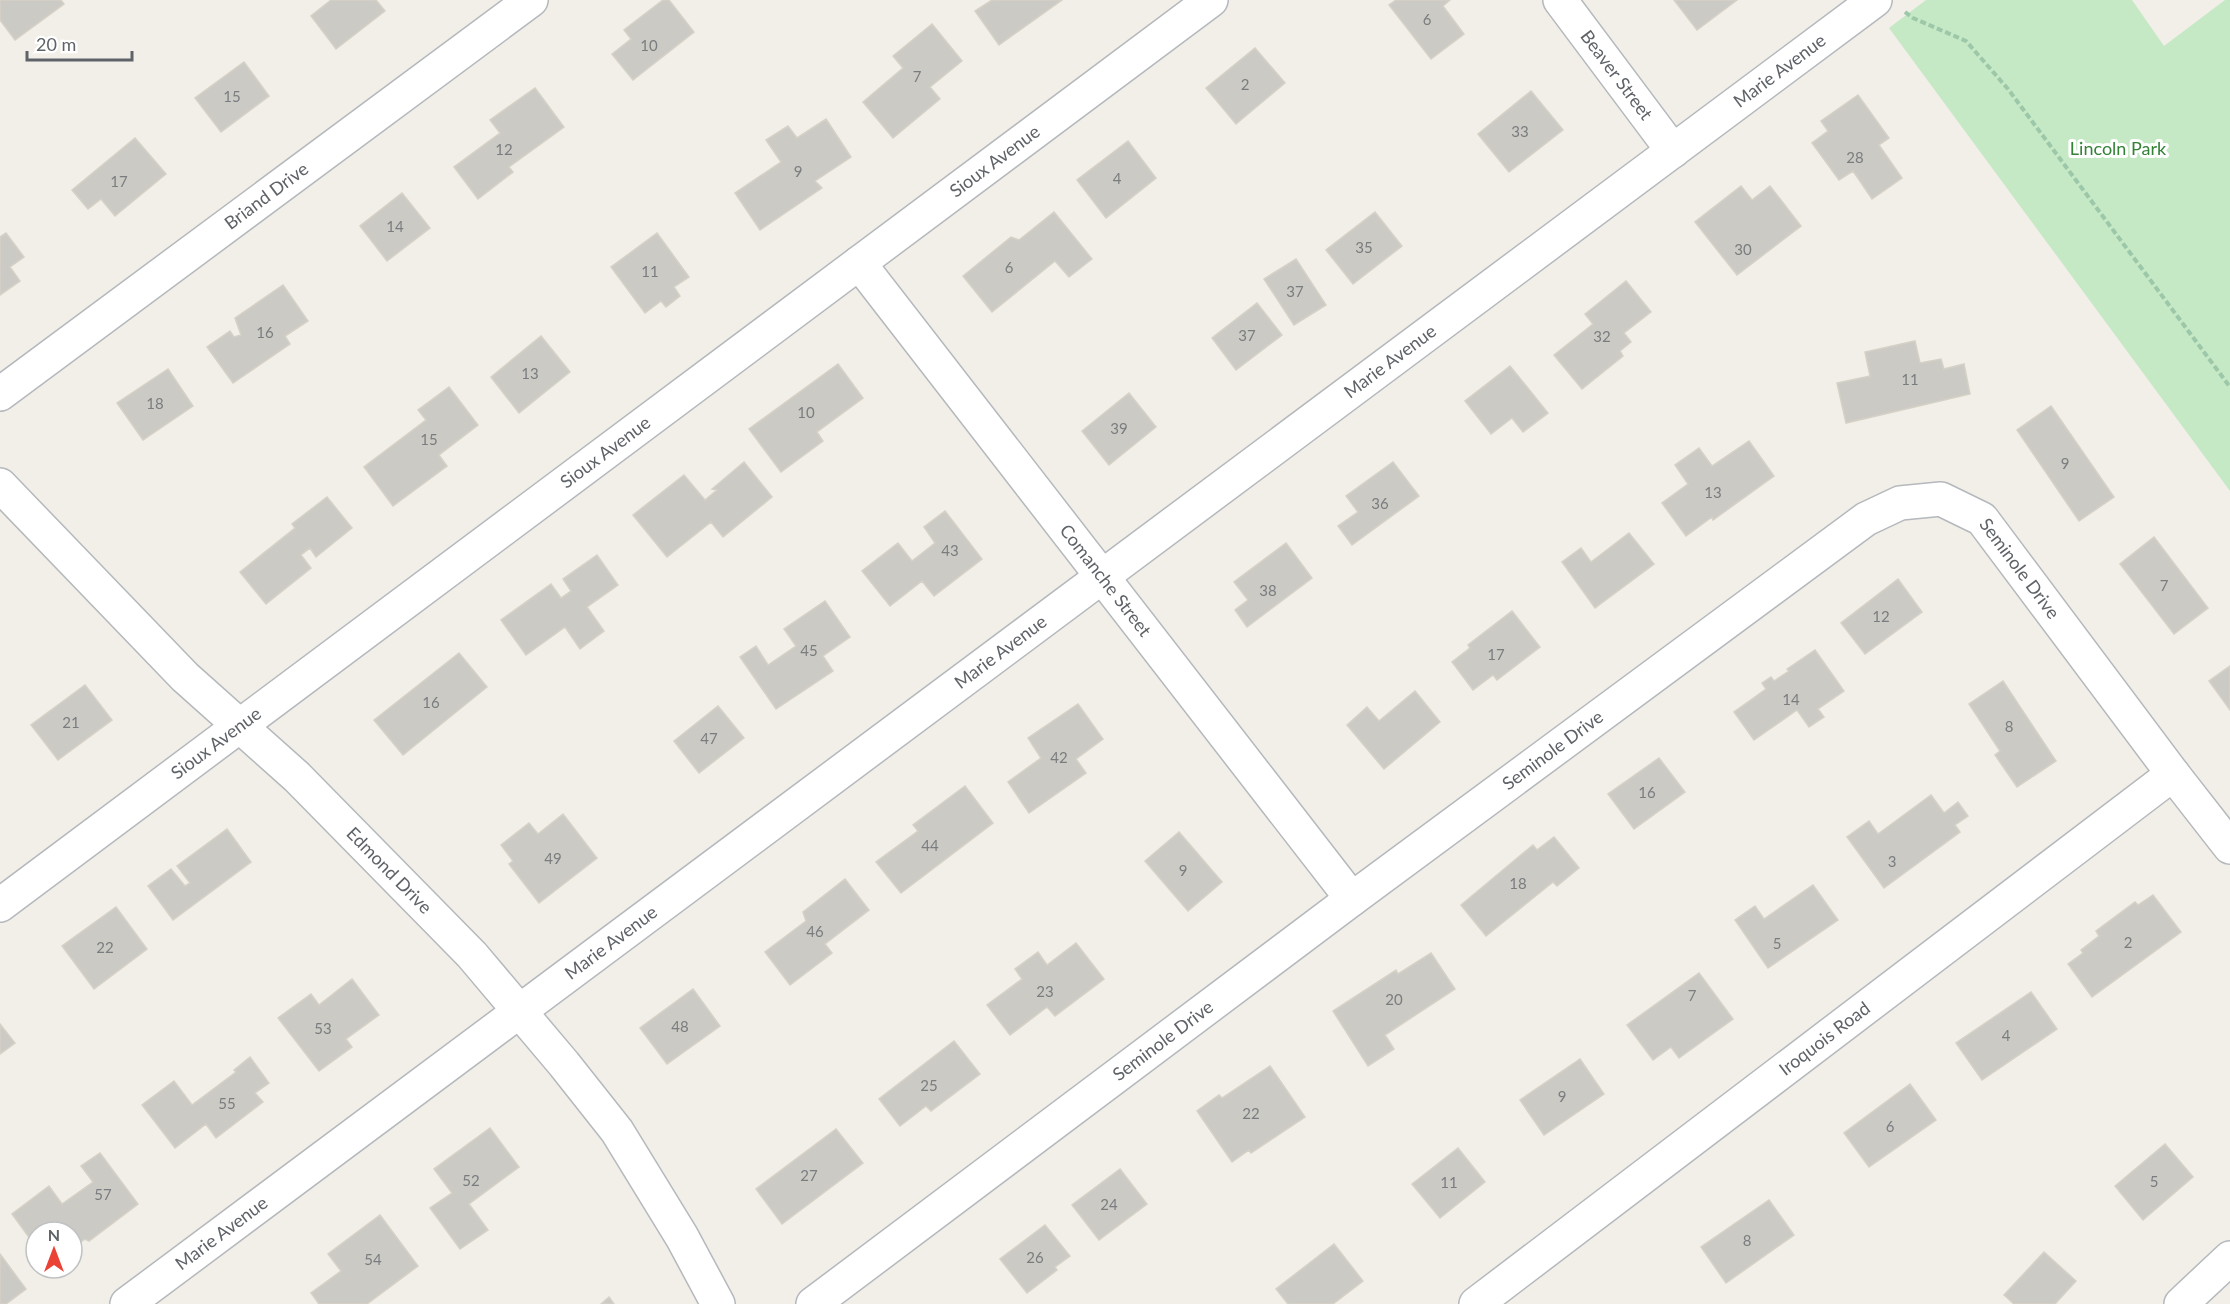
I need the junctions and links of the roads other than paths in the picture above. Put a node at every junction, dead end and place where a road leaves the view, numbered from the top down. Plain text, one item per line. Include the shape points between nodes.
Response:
1 (531, 0) edge
2 (1211, 0) edge
3 (1560, 0) edge
4 (1887, 3) edge
5 (1674, 151) junction
6 (859, 263) junction
7 (0, 394) edge
8 (0, 485) edge
9 (1102, 577) junction
10 (240, 725) junction
11 (2173, 774) junction
12 (2230, 847) edge
13 (1352, 899) junction
14 (0, 905) edge
15 (519, 1012) junction
16 (2230, 1258) edge
17 (127, 1304) edge
18 (718, 1304) edge
19 (813, 1304) edge
20 (1476, 1304) edge
21 (2181, 1304) edge

1 - 7 street, Briand Drive
2 - 6 street, Sioux Avenue
3 - 5 street, Beaver Street
4 - 5 street, Marie Avenue
5 - 9 street, Marie Avenue
6 - 9 street, Comanche Street
6 - 10 street, Sioux Avenue
8 - 10 street, Edmond Drive via 185,677
9 - 13 street, Comanche Street
9 - 15 street, Marie Avenue
10 - 14 street, Sioux Avenue
10 - 15 street, Edmond Drive via 297,777 464,947
11 - 12 street, Seminole Drive
11 - 13 street, Seminole Drive via 1982,519 1941,499 1900,503 1866,519
11 - 20 street, Iroquois Road
13 - 19 street, Seminole Drive
15 - 17 street, Marie Avenue
15 - 18 street, Edmond Drive via 617,1131
16 - 21 street

